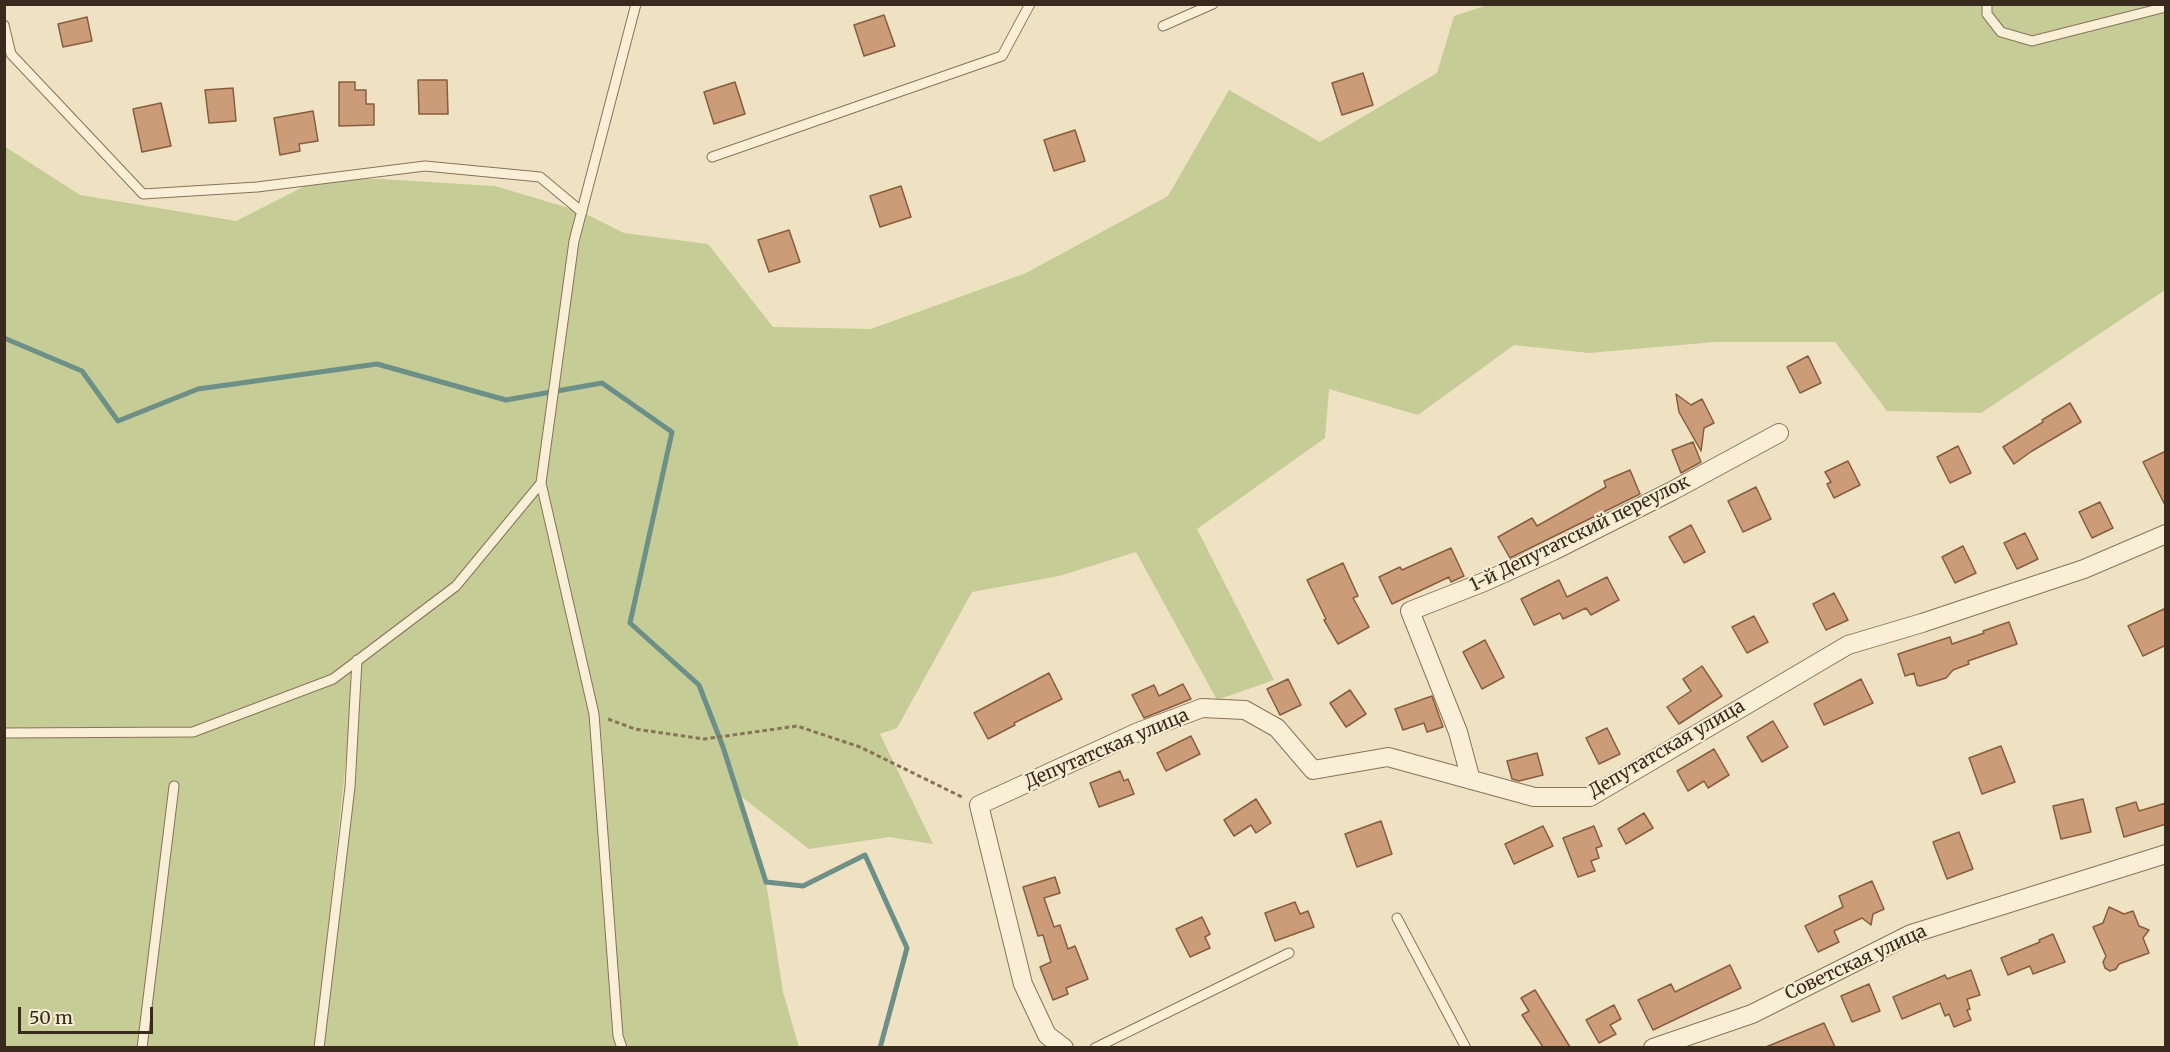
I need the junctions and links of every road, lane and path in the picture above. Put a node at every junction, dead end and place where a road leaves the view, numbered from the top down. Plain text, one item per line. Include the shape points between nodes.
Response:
1 (636, 4) edge
2 (1030, 4) edge
3 (1213, 4) edge
4 (1987, 4) edge
5 (2166, 7) edge
6 (4, 25) edge
7 (1163, 26) dead end
8 (712, 157) dead end
9 (582, 212) junction
10 (1779, 434) dead end
11 (541, 483) junction
12 (2166, 534) edge
13 (357, 660) junction
14 (594, 714) junction
15 (4, 733) edge
16 (1471, 780) junction
17 (174, 786) dead end
18 (979, 805) junction
19 (2166, 854) edge
20 (1397, 918) dead end
21 (1290, 953) dead end
22 (142, 1047) edge
23 (319, 1047) edge
24 (622, 1047) edge
25 (1065, 1047) edge
26 (1095, 1047) edge
27 (1466, 1047) edge
28 (1653, 1047) edge

1 - 9 lane
2 - 8 lane via 1002,56
3 - 7 lane
4 - 5 lane via 1987,14 2001,32 2032,41
6 - 9 lane via 11,54 143,194 257,187 425,166 540,177
9 - 11 lane via 574,241
10 - 16 street, 1-й Депутатский переулок via 1553,551 1410,610 1458,732
11 - 13 lane via 456,586
11 - 14 lane
12 - 16 street, Депутатская улица via 2084,569 1848,645 1590,797 1534,797
13 - 15 lane via 333,679 193,732
13 - 23 lane via 350,787
14 - 18 path via 635,729 707,738 797,726 860,747
14 - 24 lane via 618,1036
16 - 18 street, Депутатская улица via 1388,757 1313,770 1277,728 1245,710 1202,708 1138,732
17 - 22 lane
18 - 25 street via 1023,984 1047,1035
19 - 28 street, Советская улица via 1911,934 1752,1014
20 - 27 lane
21 - 26 lane

